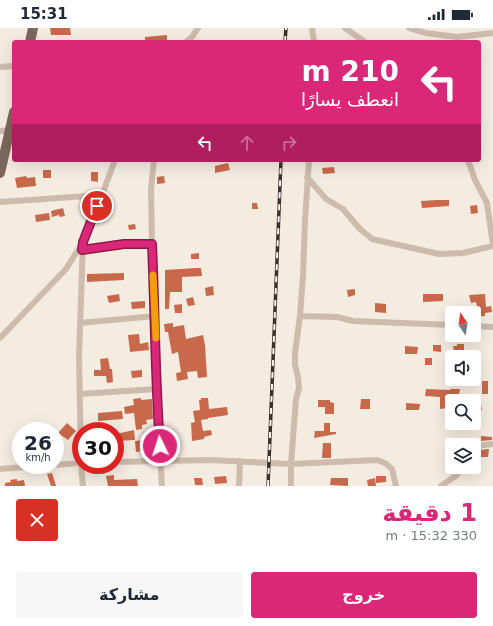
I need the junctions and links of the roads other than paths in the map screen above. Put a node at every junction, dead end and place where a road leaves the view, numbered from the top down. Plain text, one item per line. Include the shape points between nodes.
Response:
1 (33, 28) edge
2 (198, 28) edge
3 (312, 28) edge
4 (345, 28) edge
5 (409, 28) edge
6 (493, 33) edge
7 (30, 40) edge
8 (188, 40) edge
9 (314, 40) edge
10 (362, 40) edge
11 (12, 66) edge
12 (0, 67) edge
13 (12, 118) edge
14 (8, 130) edge
15 (114, 162) edge
16 (154, 162) edge
17 (309, 162) edge
18 (469, 162) edge
19 (0, 173) edge
20 (307, 177) junction
21 (102, 195) junction
22 (0, 202) edge
23 (83, 242) junction
24 (152, 244) junction
25 (493, 245) edge
26 (82, 250) junction
27 (155, 316) junction
28 (300, 316) junction
29 (80, 323) junction
30 (445, 325) edge
31 (481, 326) edge
32 (493, 327) edge
33 (0, 338) edge
34 (156, 389) junction
35 (80, 394) junction
36 (80, 422) edge
37 (493, 444) edge
38 (481, 445) edge
39 (161, 460) junction
40 (240, 461) junction
41 (124, 462) edge
42 (291, 464) junction
43 (12, 468) edge
44 (0, 469) edge
45 (82, 474) edge
46 (458, 474) edge
47 (83, 486) edge
48 (162, 486) edge
49 (239, 486) edge
50 (291, 486) edge
51 (396, 486) edge
52 (441, 486) edge

1 - 7 main road
2 - 8 street
3 - 9 street
4 - 10 street
5 - 6 street via 457,37
11 - 12 street
13 - 14 main road
14 - 19 main road
15 - 21 street
16 - 24 street via 151,189
17 - 20 street
18 - 25 street via 487,203
20 - 25 street via 326,199 343,209 372,239 439,254 463,253
20 - 28 street
21 - 22 street
21 - 23 street
23 - 26 street
23 - 33 street via 66,269
24 - 26 street via 124,244
24 - 27 street
26 - 29 street
27 - 29 street
27 - 34 street
28 - 30 street
28 - 42 street via 295,353 299,388
29 - 35 street
31 - 32 street
34 - 35 street
34 - 39 street
35 - 36 street
37 - 38 street
39 - 40 street
39 - 41 street
39 - 48 street
40 - 42 street
40 - 49 street
42 - 50 street
42 - 51 street via 377,460 392,469
43 - 44 street
45 - 47 street
46 - 52 street

